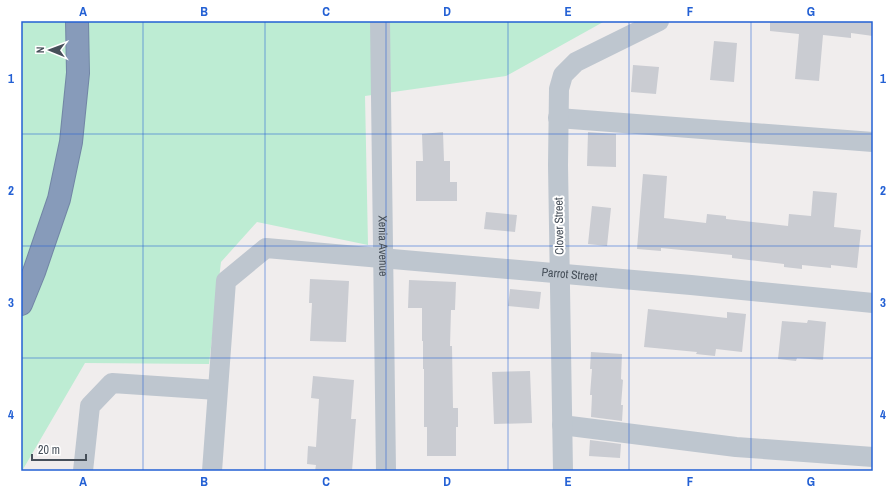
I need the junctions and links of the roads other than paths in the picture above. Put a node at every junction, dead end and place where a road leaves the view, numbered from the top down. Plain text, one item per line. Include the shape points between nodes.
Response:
1 (77, 21) edge
2 (380, 21) edge
3 (659, 21) edge
4 (558, 118) junction
5 (873, 142) edge
6 (384, 259) junction
7 (560, 274) junction
8 (873, 302) edge
9 (21, 304) edge
10 (218, 390) junction
11 (562, 425) junction
12 (873, 457) edge
13 (83, 471) edge
14 (212, 471) edge
15 (386, 471) edge
16 (563, 471) edge

1 - 9 highway via 78,73 71,142 58,200
2 - 6 street, Xenia Avenue
3 - 4 street, Clover Street via 576,62 562,78
4 - 5 street
4 - 7 street, Clover Street
6 - 7 street, Parrot Street
6 - 10 street, Parrot Street via 266,248 226,281
6 - 15 street, Xenia Avenue
7 - 8 street, Parrot Street
7 - 11 street, Clover Street
10 - 13 street via 112,383 90,406
10 - 14 street
11 - 12 street via 736,447
11 - 16 street, Clover Street

